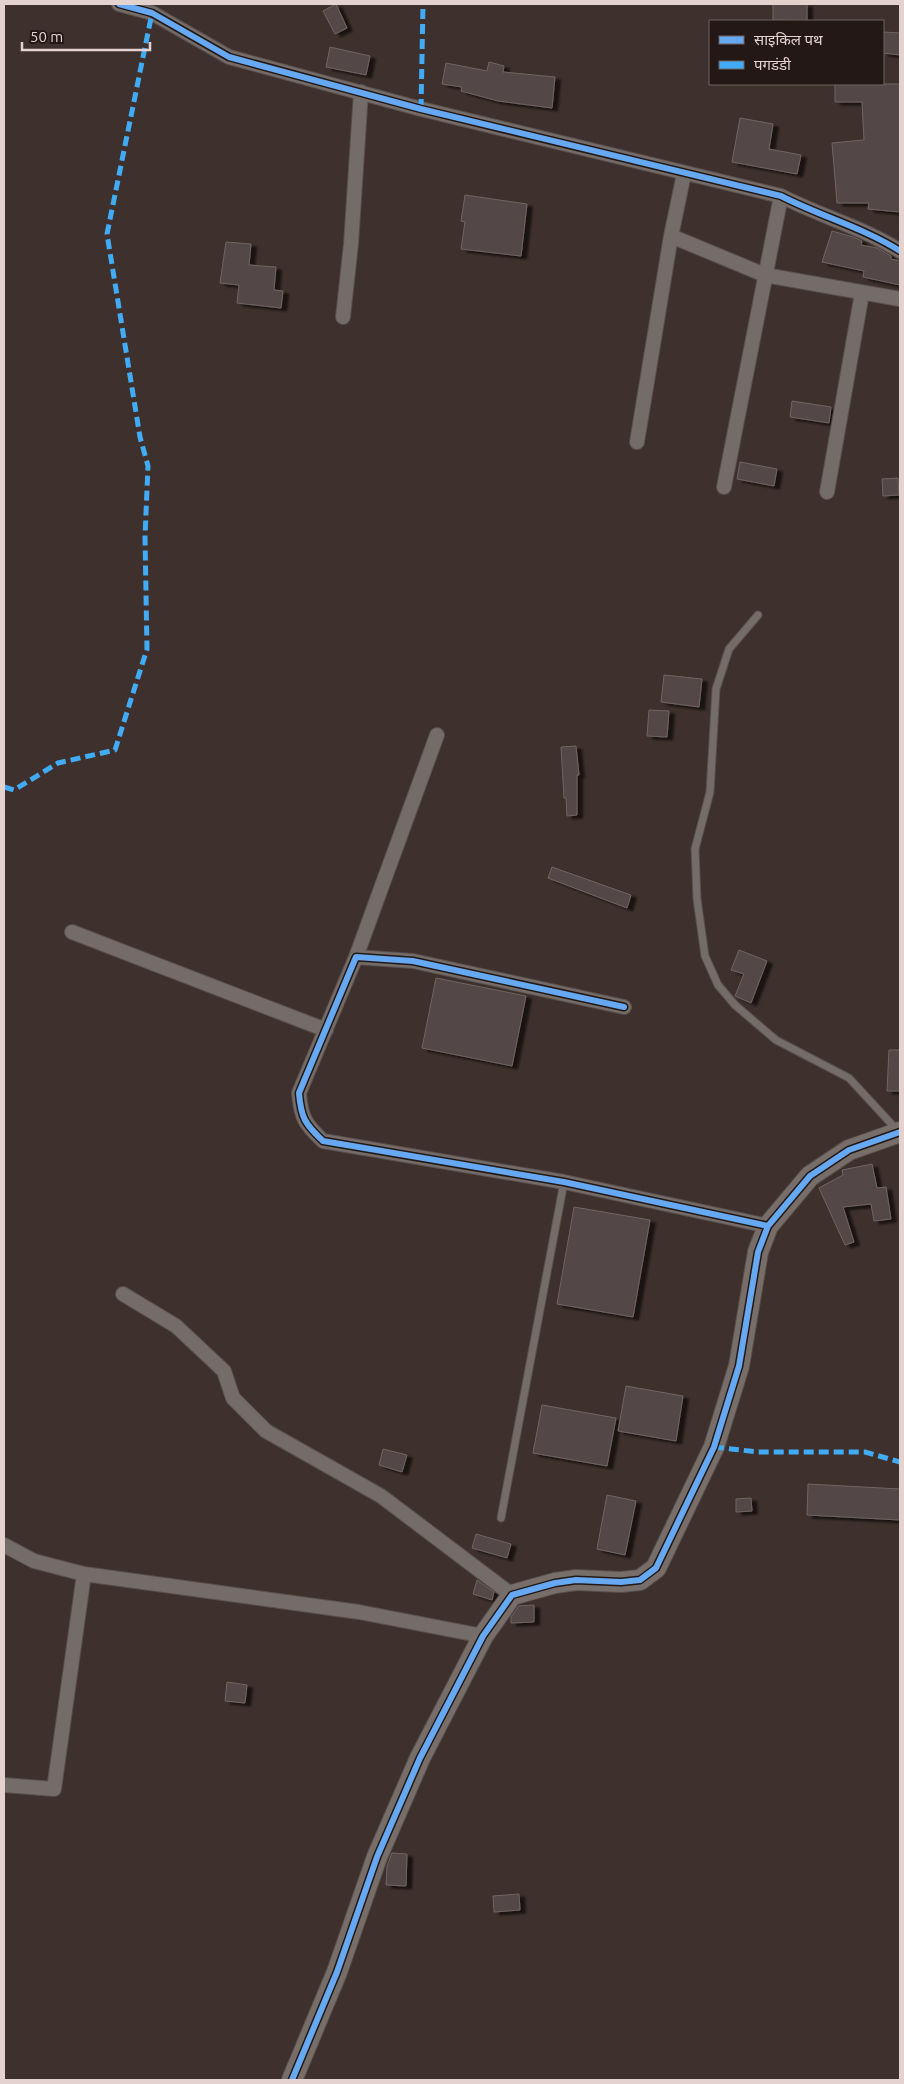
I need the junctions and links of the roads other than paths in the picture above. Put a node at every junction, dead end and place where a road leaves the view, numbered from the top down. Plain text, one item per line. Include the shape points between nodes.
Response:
1 (119, 4) edge
2 (361, 92) junction
3 (684, 174) junction
4 (781, 196) junction
5 (671, 236) junction
6 (900, 251) edge
7 (765, 275) junction
8 (862, 293) junction
9 (900, 299) edge
10 (344, 317) dead end
11 (637, 442) dead end
12 (724, 486) dead end
13 (827, 492) dead end
14 (758, 615) dead end
15 (437, 736) dead end
16 (72, 932) dead end
17 (356, 957) junction
18 (624, 1007) dead end
19 (326, 1030) junction
20 (900, 1132) edge
21 (564, 1182) junction
22 (768, 1226) junction
23 (123, 1294) dead end
24 (501, 1518) dead end
25 (4, 1545) edge
26 (84, 1574) junction
27 (512, 1595) junction
28 (483, 1636) junction
29 (4, 1785) edge
30 (292, 2080) edge

1 - 2 street via 152,13 229,57
2 - 3 street
2 - 10 street
3 - 4 street
3 - 5 street
4 - 6 street via 816,214 881,239
4 - 7 street
5 - 7 street
5 - 11 street
7 - 8 street
7 - 12 street
8 - 9 street
8 - 13 street
14 - 20 lane via 729,649 716,689 710,792 695,849 704,956 718,985 735,1004 776,1040 848,1078
15 - 17 street
16 - 19 street
17 - 18 street via 413,961
17 - 19 street
19 - 21 street via 299,1093 300,1112 306,1125 323,1141
20 - 22 street via 849,1150 810,1176
21 - 22 street
21 - 24 lane
22 - 27 street via 758,1252 738,1366 714,1447 656,1568 640,1580 576,1580
23 - 27 street via 176,1326 224,1371 233,1398 266,1431 381,1496
25 - 26 street via 34,1561
26 - 28 street via 359,1612
26 - 29 street via 54,1789
27 - 28 street
28 - 30 street via 420,1758 377,1858 337,1972

